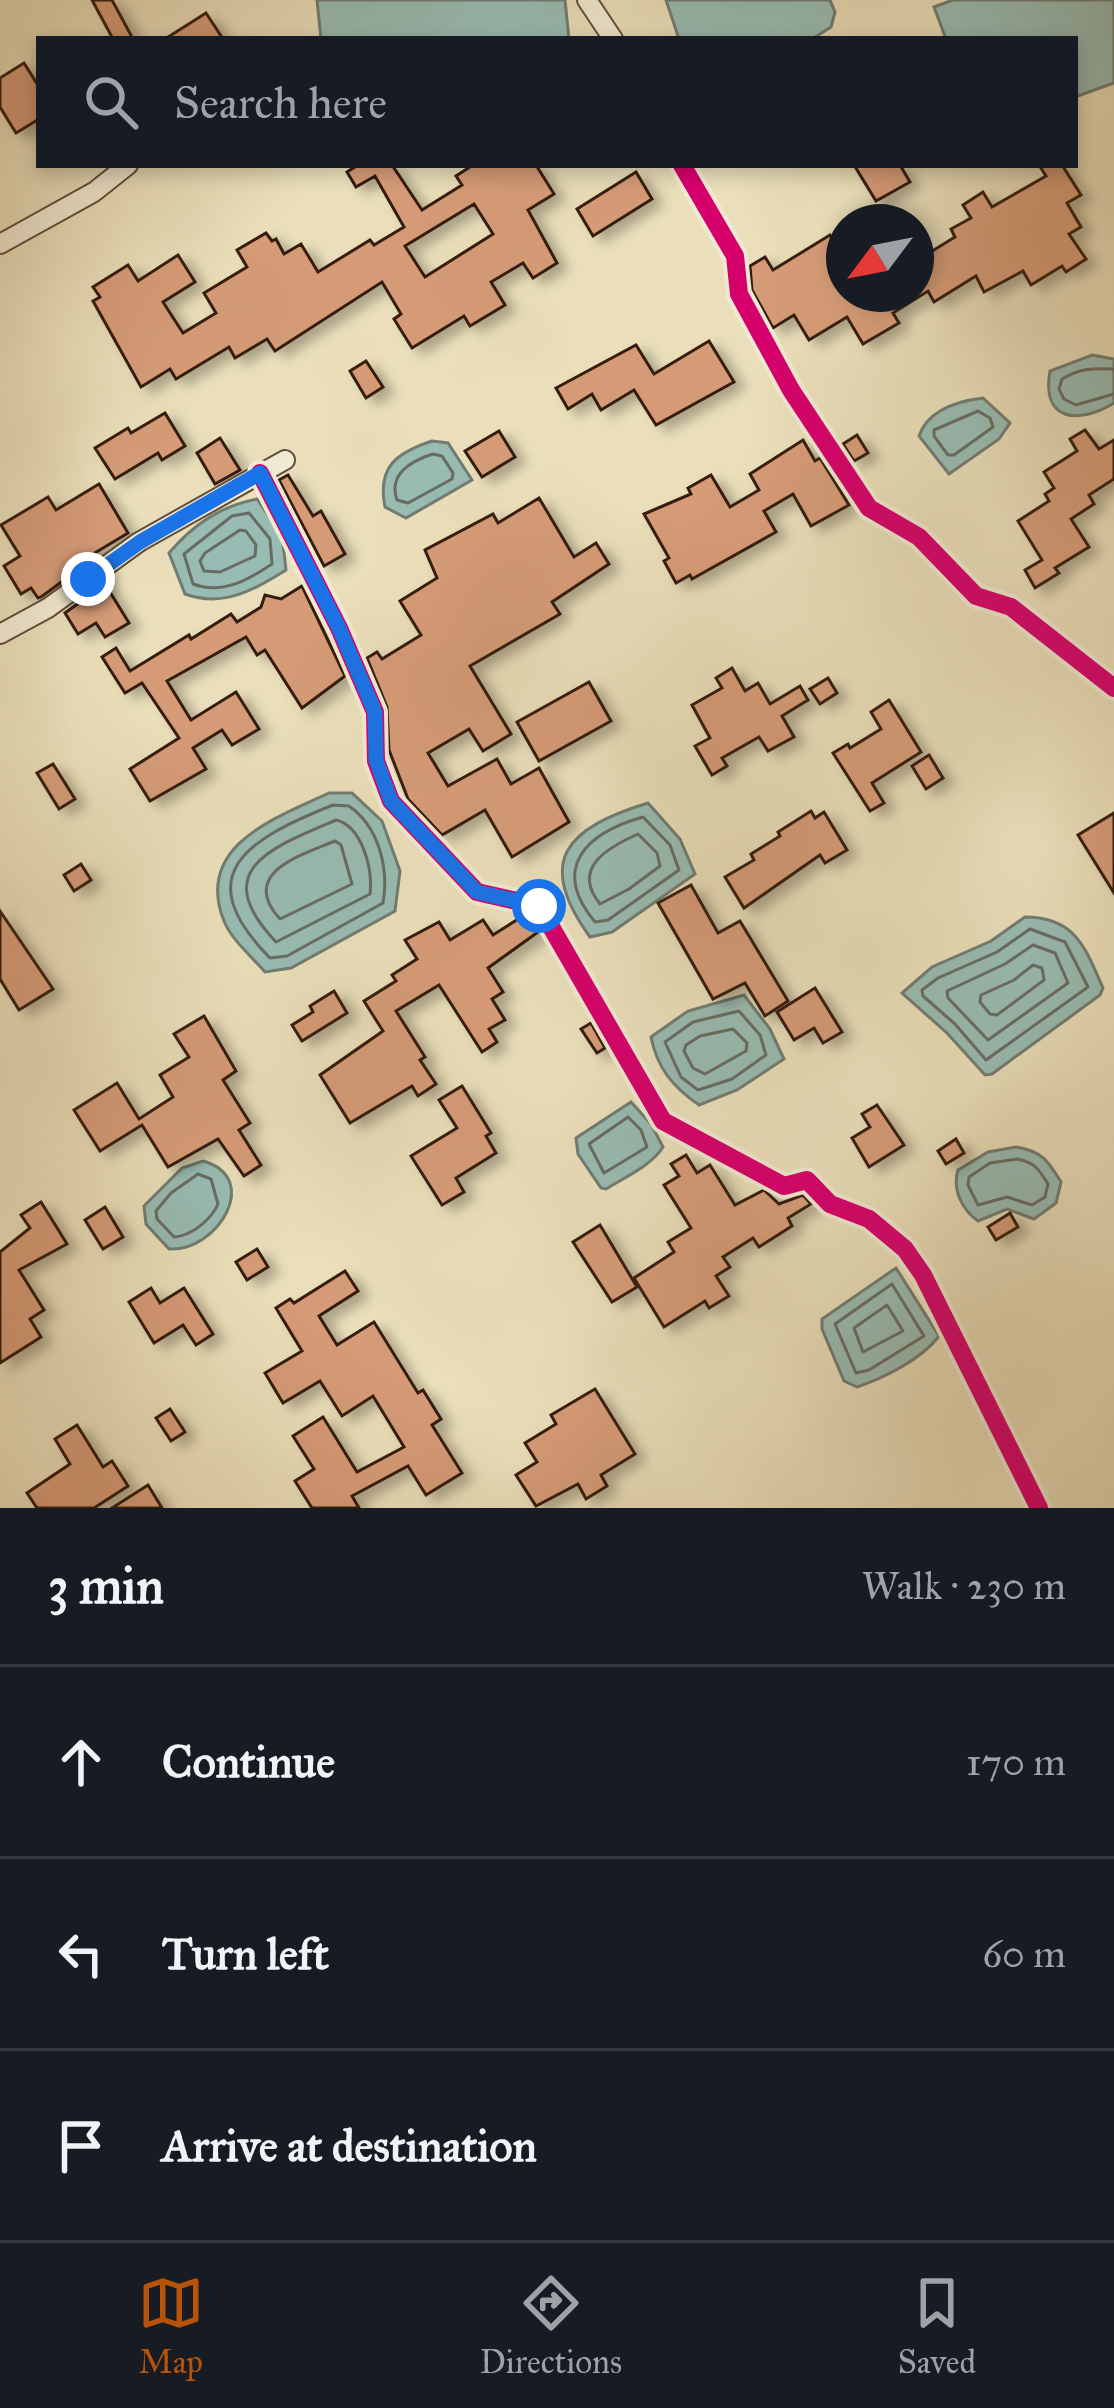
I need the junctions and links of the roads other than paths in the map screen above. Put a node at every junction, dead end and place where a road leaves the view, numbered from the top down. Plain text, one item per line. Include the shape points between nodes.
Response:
1 (587, 0) edge
2 (611, 36) edge
3 (124, 168) edge
4 (684, 168) edge
5 (0, 244) edge
6 (285, 460) dead end
7 (260, 473) junction
8 (0, 634) edge
9 (1114, 688) edge
10 (1039, 1508) edge

1 - 2 street
3 - 5 street
4 - 9 street via 735,256 739,294 791,390 869,508 920,537 976,596 1011,607
6 - 7 street
7 - 8 street
7 - 10 street via 375,712 376,760 391,801 477,892 539,906 663,1121 784,1186 807,1180 830,1204 869,1219 904,1249

